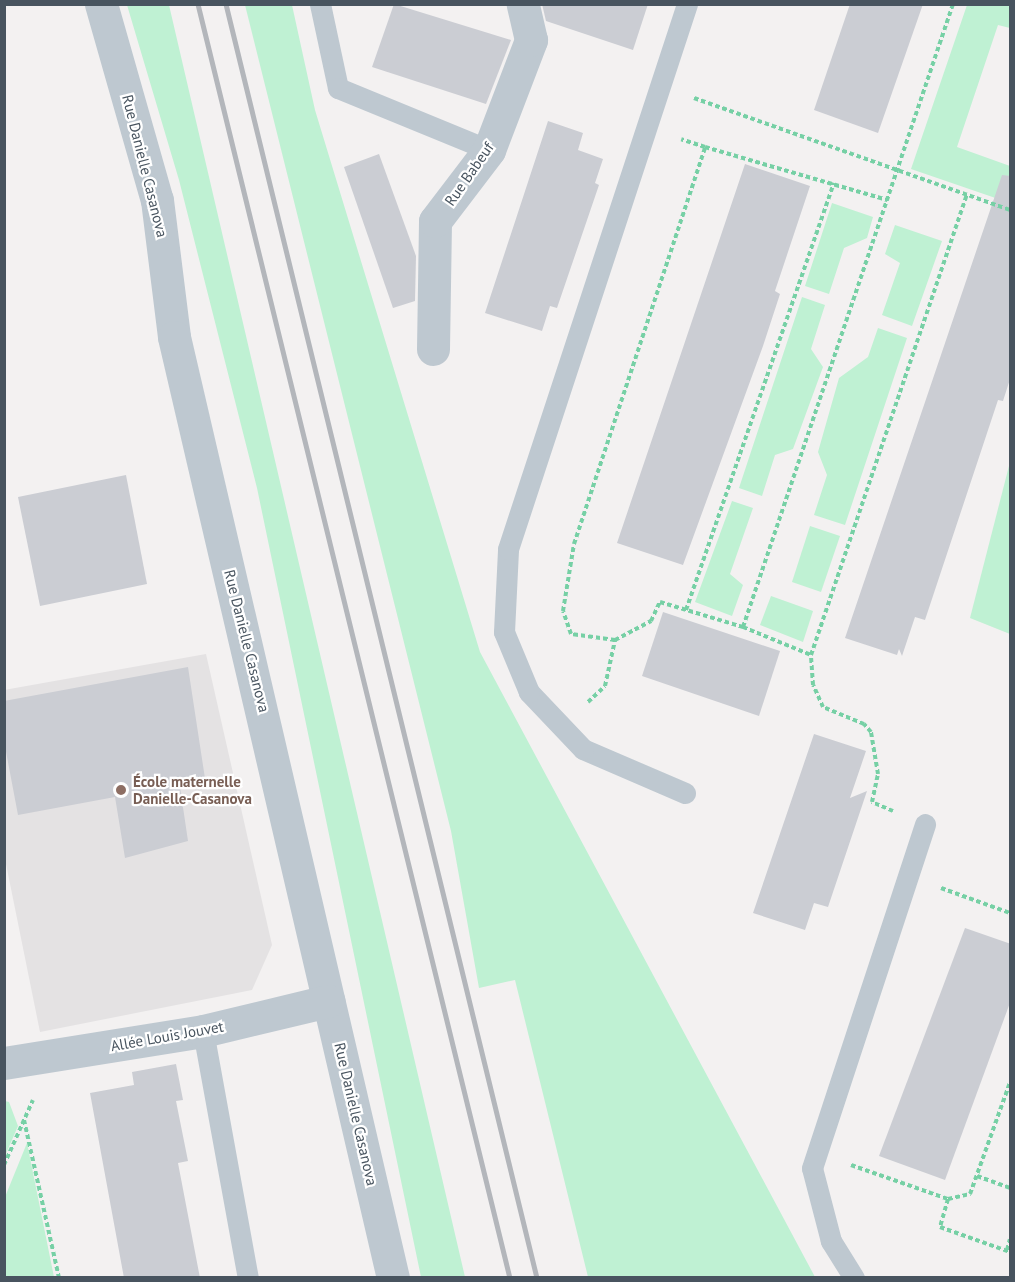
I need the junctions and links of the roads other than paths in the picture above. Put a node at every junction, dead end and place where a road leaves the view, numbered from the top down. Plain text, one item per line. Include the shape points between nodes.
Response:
1 (101, 4) edge
2 (320, 4) edge
3 (524, 4) edge
4 (687, 4) edge
5 (489, 150) junction
6 (433, 349) dead end
7 (685, 793) dead end
8 (925, 824) road end
9 (328, 1001) junction
10 (203, 1031) junction
11 (4, 1063) edge
12 (249, 1278) edge
13 (393, 1278) edge
14 (854, 1278) edge

1 - 9 street, Rue Danielle Casanova via 156,200 174,337 287,807
2 - 5 lane via 338,88
3 - 5 street, Rue Babeuf via 531,40
4 - 7 lane via 508,549 504,632 529,692 583,749
5 - 6 street, Rue Babeuf via 435,221
8 - 14 lane via 812,1168 831,1240
9 - 10 street, Allée Louis Jouvet
9 - 13 street, Rue Danielle Casanova
10 - 11 street, Allée Louis Jouvet
10 - 12 lane

